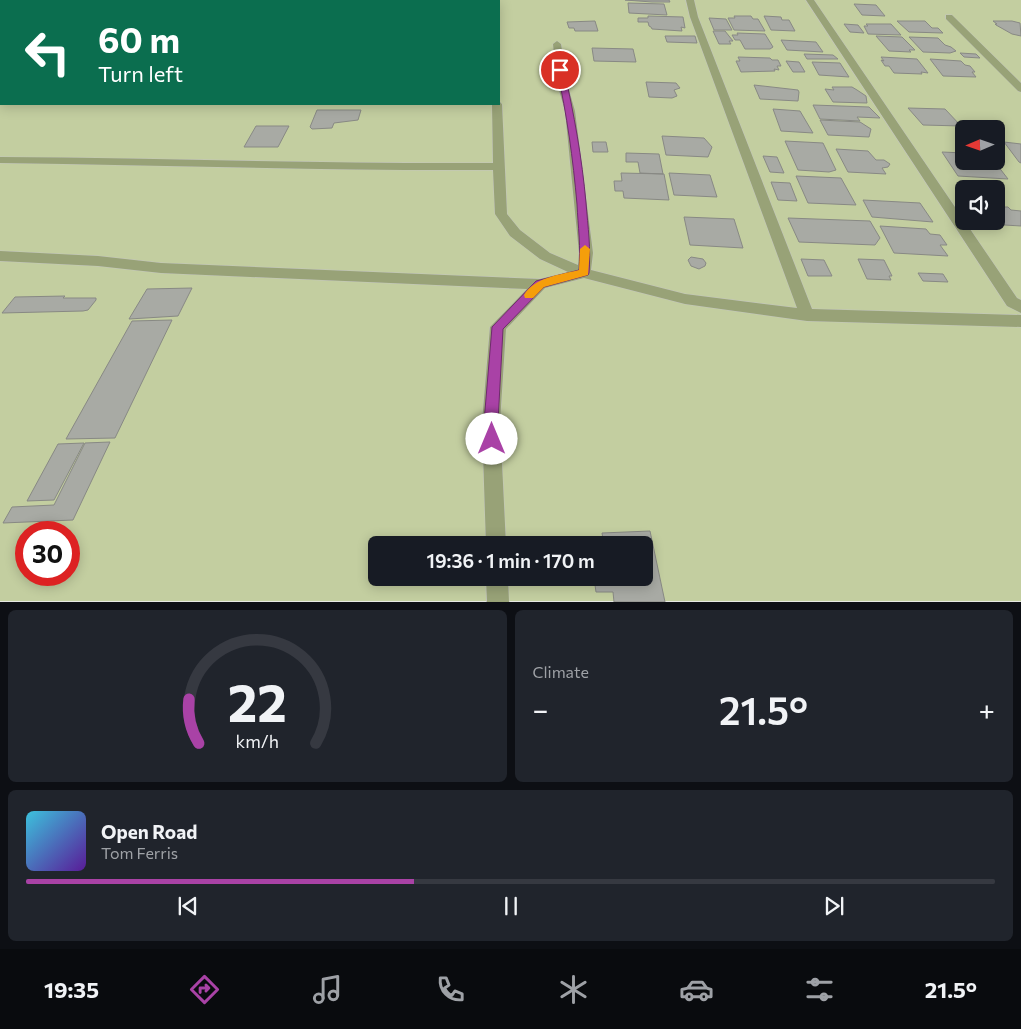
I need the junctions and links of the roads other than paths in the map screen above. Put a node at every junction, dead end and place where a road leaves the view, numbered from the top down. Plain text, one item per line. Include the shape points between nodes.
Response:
1 (690, 0) edge
2 (810, 0) edge
3 (949, 17) dead end
4 (557, 44) dead end
5 (1021, 88) edge
6 (497, 105) edge
7 (0, 160) edge
8 (500, 166) junction
9 (0, 256) edge
10 (584, 273) junction
11 (540, 284) junction
12 (1021, 307) edge
13 (807, 315) junction
14 (1021, 321) edge
15 (496, 536) edge
16 (497, 586) edge
17 (498, 602) edge

1 - 13 street
2 - 12 street via 1012,302
3 - 5 street
4 - 10 street via 578,171 586,253
6 - 8 street
7 - 8 street
8 - 10 street via 501,214 508,225 545,256
9 - 11 street via 162,268
10 - 11 street
10 - 13 street via 685,299
11 - 15 street via 498,327 491,422
13 - 14 street
16 - 17 street

